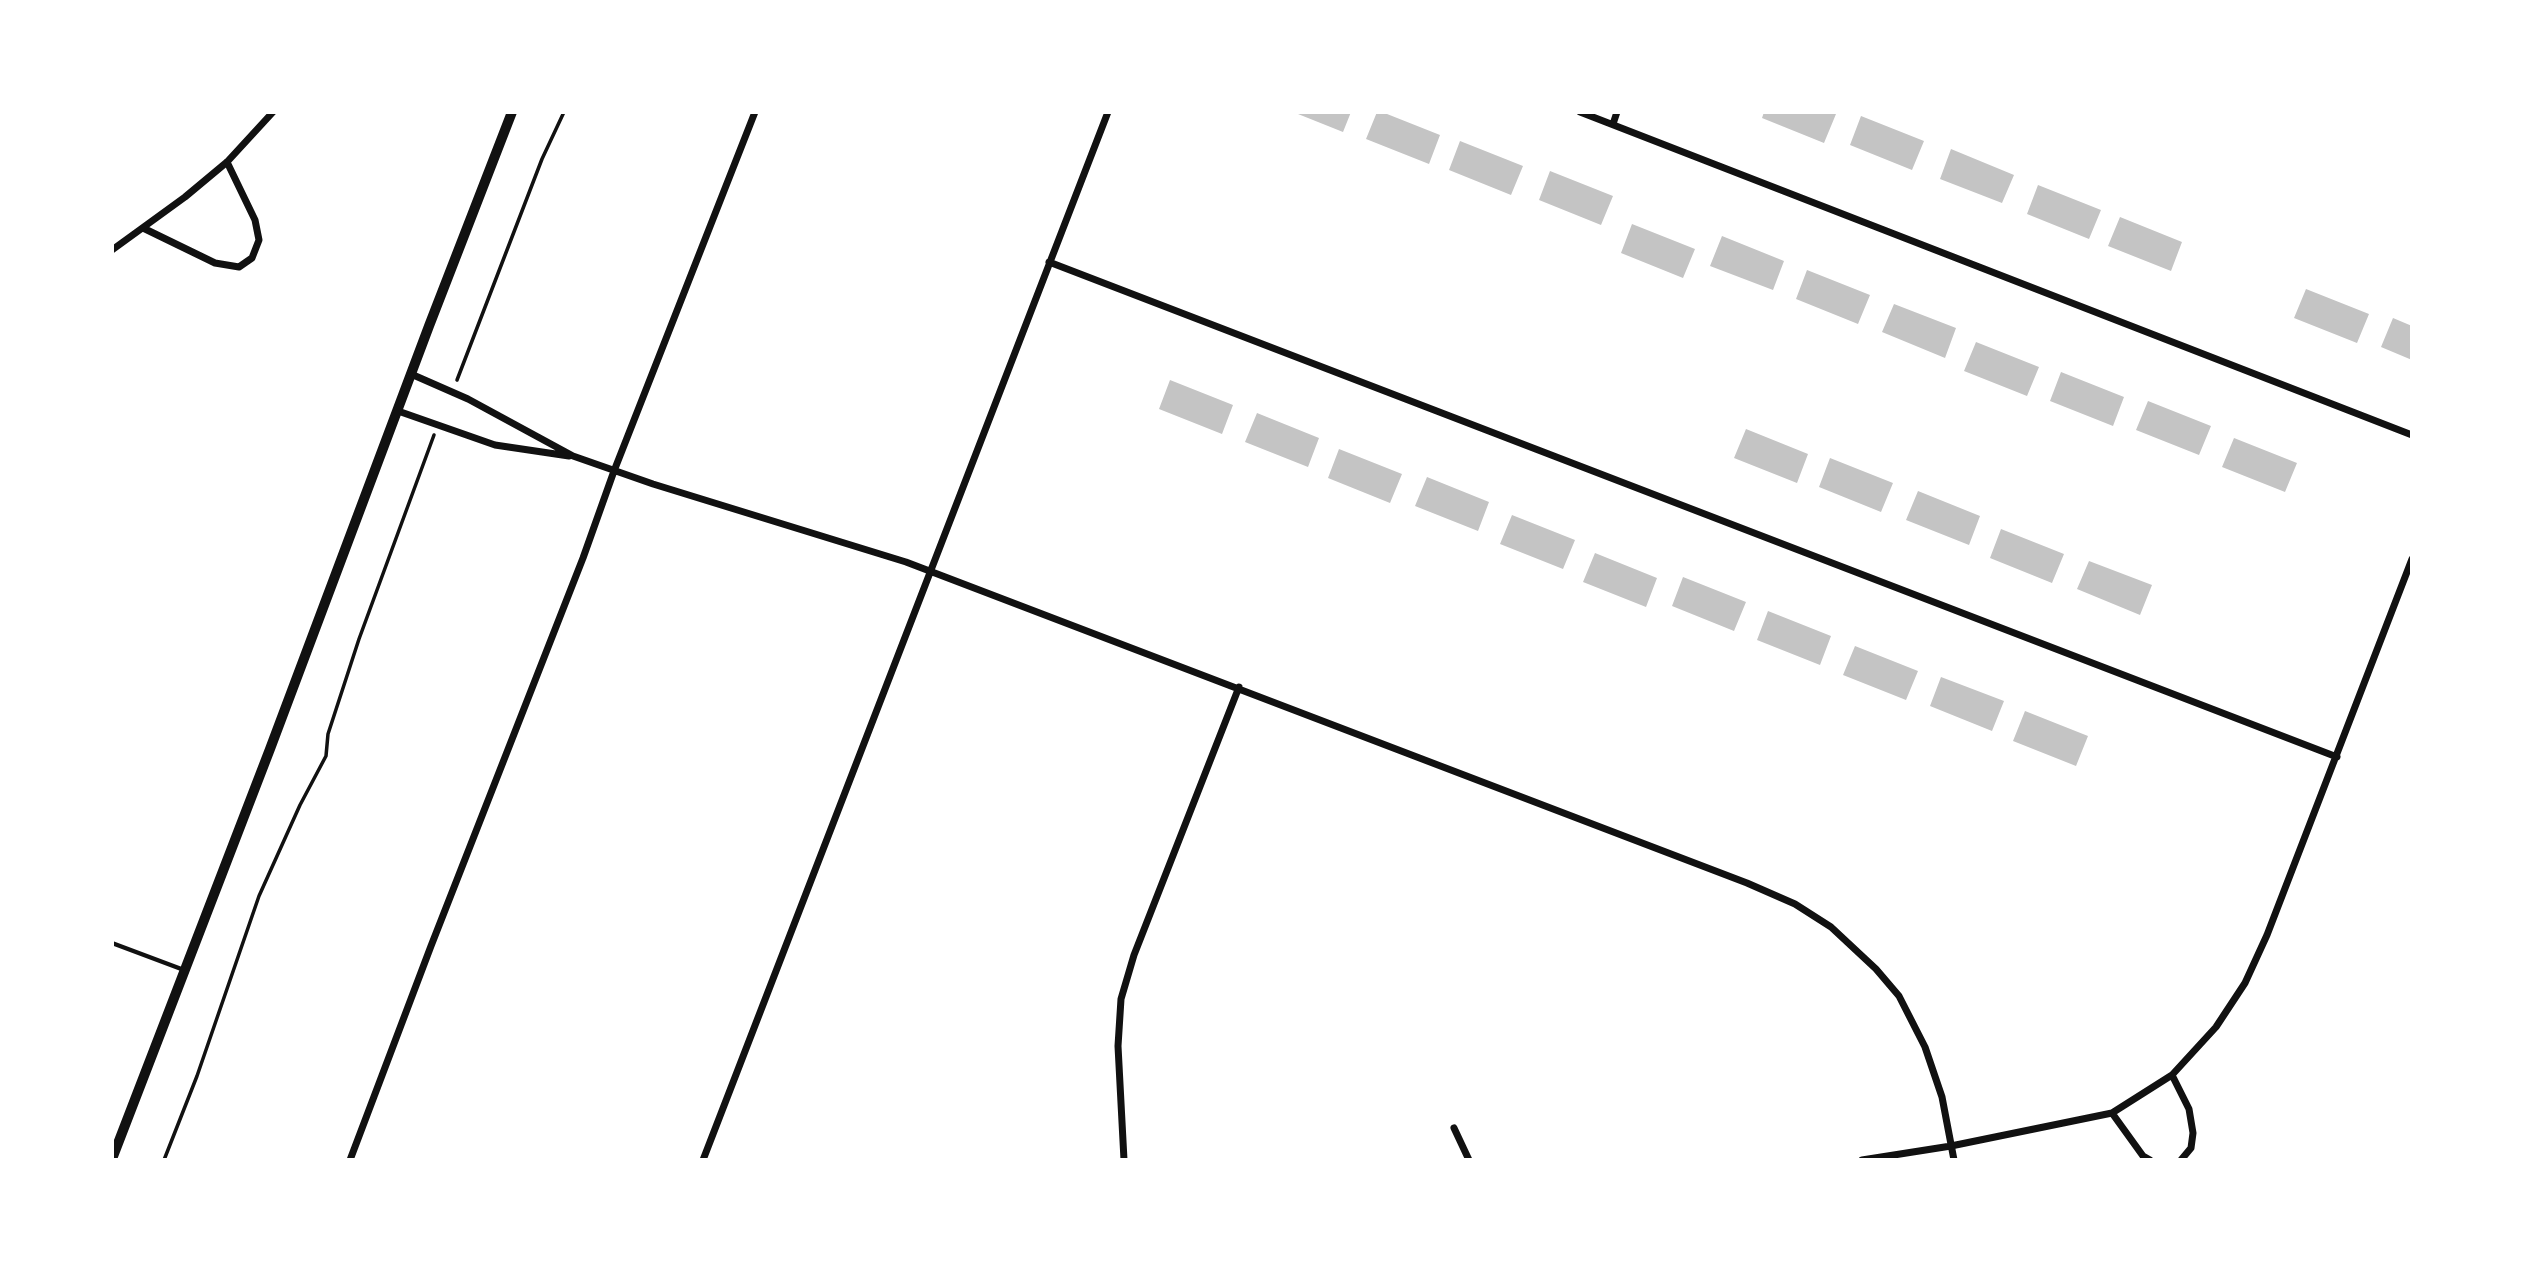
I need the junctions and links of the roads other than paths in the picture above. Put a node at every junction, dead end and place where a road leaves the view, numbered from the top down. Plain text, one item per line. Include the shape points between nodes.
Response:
1 (273, 112) edge
2 (512, 112) edge
3 (755, 112) edge
4 (1108, 112) edge
5 (1580, 112) edge
6 (1618, 112) edge
7 (1613, 124) junction
8 (227, 162) junction
9 (143, 228) junction
10 (112, 250) edge
11 (1049, 262) junction
12 (411, 374) junction
13 (398, 411) junction
14 (2412, 435) edge
15 (573, 456) junction
16 (614, 471) junction
17 (2412, 559) edge
18 (930, 571) junction
19 (1239, 687) junction
20 (2337, 757) junction
21 (112, 943) edge
22 (185, 971) junction
23 (2172, 1074) junction
24 (2112, 1113) junction
25 (1454, 1128) dead end
26 (1951, 1146) junction
27 (704, 1158) edge
28 (112, 1159) edge
29 (350, 1160) edge
30 (716, 1160) edge
31 (1124, 1160) edge
32 (1469, 1160) edge
33 (1862, 1160) edge
34 (1954, 1160) edge
35 (2150, 1160) edge
36 (2181, 1160) edge

1 - 8 street
2 - 12 street
3 - 16 street
4 - 11 street
5 - 7 street
6 - 7 street
7 - 14 street
8 - 9 street
8 - 9 street via 255,220 260,240 252,258 239,267 215,263
9 - 10 street
11 - 18 street
11 - 20 street
12 - 13 street
12 - 15 street
13 - 15 street via 495,445
13 - 22 street
15 - 16 street
16 - 18 street
16 - 29 street
17 - 20 street
18 - 19 street
18 - 27 street
19 - 26 street via 1746,883 1804,910 1831,928 1899,996 1925,1047 1942,1097
19 - 31 street via 1121,999 1118,1046
20 - 23 street via 2245,983 2216,1027
21 - 22 lane
22 - 28 street
23 - 24 street
23 - 36 street via 2189,1109 2193,1133 2191,1149
24 - 26 street
24 - 35 street
25 - 32 street
26 - 33 street
26 - 34 street
27 - 30 street

